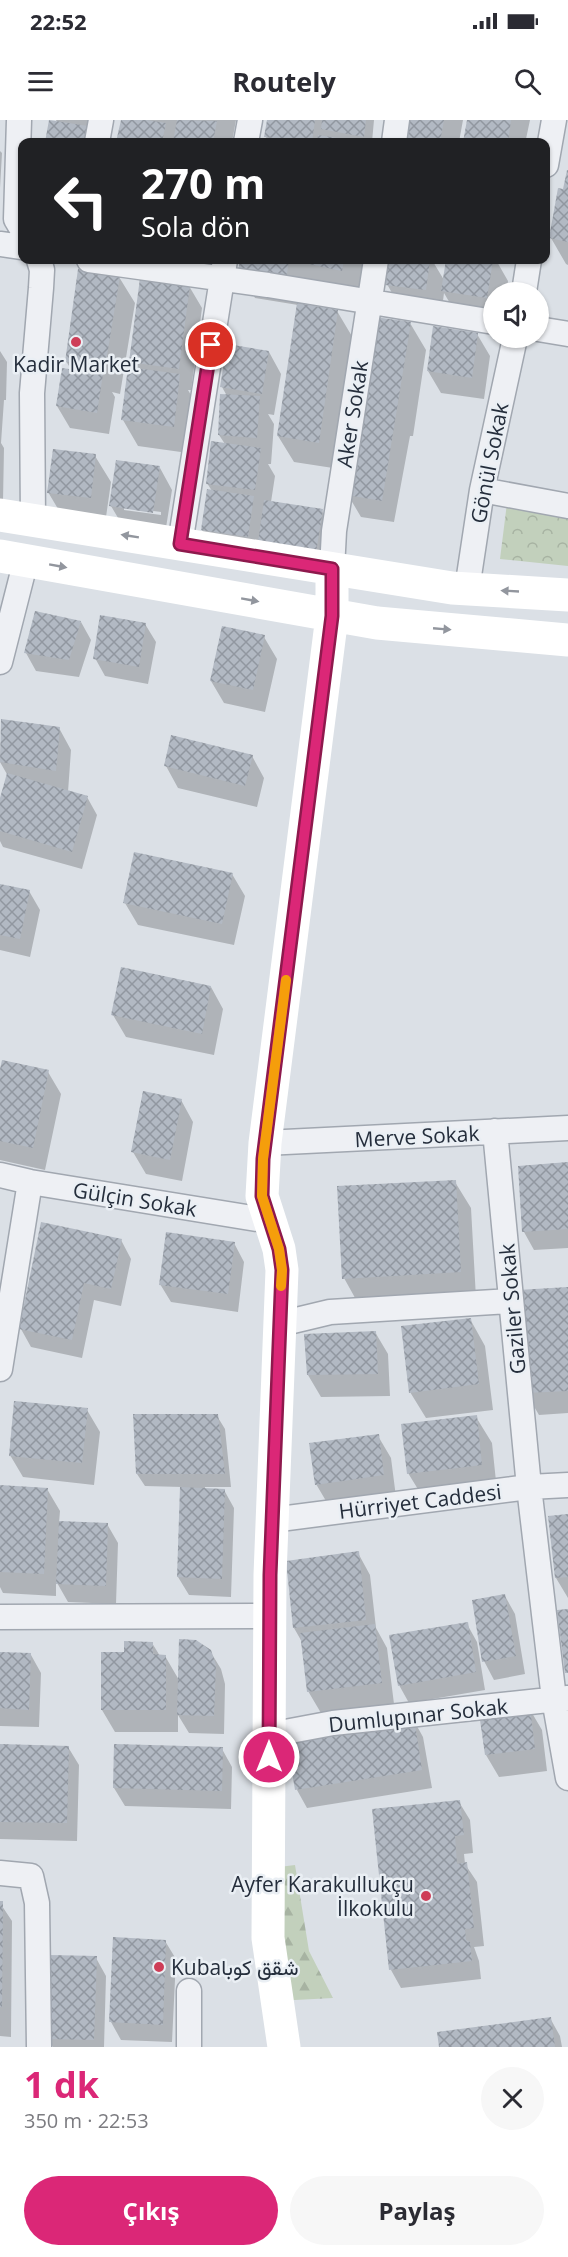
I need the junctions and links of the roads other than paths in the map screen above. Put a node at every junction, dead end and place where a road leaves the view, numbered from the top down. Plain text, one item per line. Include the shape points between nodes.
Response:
1 (19, 120) edge
2 (101, 120) edge
3 (250, 120) edge
4 (397, 120) edge
5 (554, 120) edge
6 (18, 138) edge
7 (98, 138) edge
8 (247, 138) edge
9 (395, 138) edge
10 (550, 142) edge
11 (18, 153) edge
12 (18, 222) edge
13 (0, 244) edge
14 (18, 246) edge
15 (40, 264) edge
16 (149, 264) edge
17 (375, 264) edge
18 (528, 264) edge
19 (223, 269) edge
20 (526, 282) edge
21 (369, 302) junction
22 (483, 320) edge
23 (549, 331) edge
24 (568, 334) edge
25 (513, 348) edge
26 (482, 490) junction
27 (568, 506) edge
28 (0, 515) edge
29 (33, 520) junction
30 (180, 544) junction
31 (13, 558) edge
32 (332, 569) junction
33 (467, 589) junction
34 (568, 595) edge
35 (332, 616) junction
36 (568, 640) edge
37 (0, 662) edge
38 (568, 1128) edge
39 (495, 1131) junction
40 (265, 1143) junction
41 (0, 1175) edge
42 (30, 1182) junction
43 (270, 1221) junction
44 (511, 1301) junction
45 (280, 1324) junction
46 (0, 1369) edge
47 (568, 1485) edge
48 (529, 1487) junction
49 (272, 1520) junction
50 (270, 1616) junction
51 (0, 1617) edge
52 (561, 1699) edge
53 (269, 1735) junction
54 (568, 1778) edge
55 (0, 1873) edge
56 (189, 1991) dead end
57 (39, 2047) edge
58 (189, 2047) edge
59 (284, 2047) edge

1 - 6 street
2 - 7 street
3 - 8 street
4 - 9 street
5 - 10 street
11 - 12 street
13 - 14 street
15 - 29 street via 32,393
16 - 19 street
17 - 21 street, Aker Sokak
18 - 20 street
19 - 21 street
19 - 30 street
21 - 22 street
21 - 32 street, Aker Sokak via 334,531
23 - 24 street
25 - 26 street, Gönül Sokak
26 - 27 street
26 - 33 street, Gönül Sokak
28 - 29 street
30 -> 29 street
30 - 32 street
31 -> 35 street
31 - 37 street
32 - 33 street
32 - 35 street
34 -> 33 street
35 -> 36 street
35 - 40 street
38 - 39 street, Merve Sokak
39 - 40 street, Merve Sokak
39 - 44 street, Gaziler Sokak
40 - 43 street via 262,1196
41 - 42 street, Gülçin Sokak
42 - 43 street, Gülçin Sokak
42 - 46 street
43 - 45 street via 282,1270
44 - 45 street via 330,1312
44 - 48 street, Gaziler Sokak
45 - 49 street
47 - 48 street, Hürriyet Caddesi
48 - 49 street, Hürriyet Caddesi
48 - 52 street, Gaziler Sokak
49 - 50 street
50 - 51 street
50 - 53 street
52 - 53 street, Dumlupınar Sokak via 333,1723
52 - 54 street, Gaziler Sokak
53 - 59 street via 268,1938
55 - 57 street via 31,1876 38,1903
56 - 58 street

